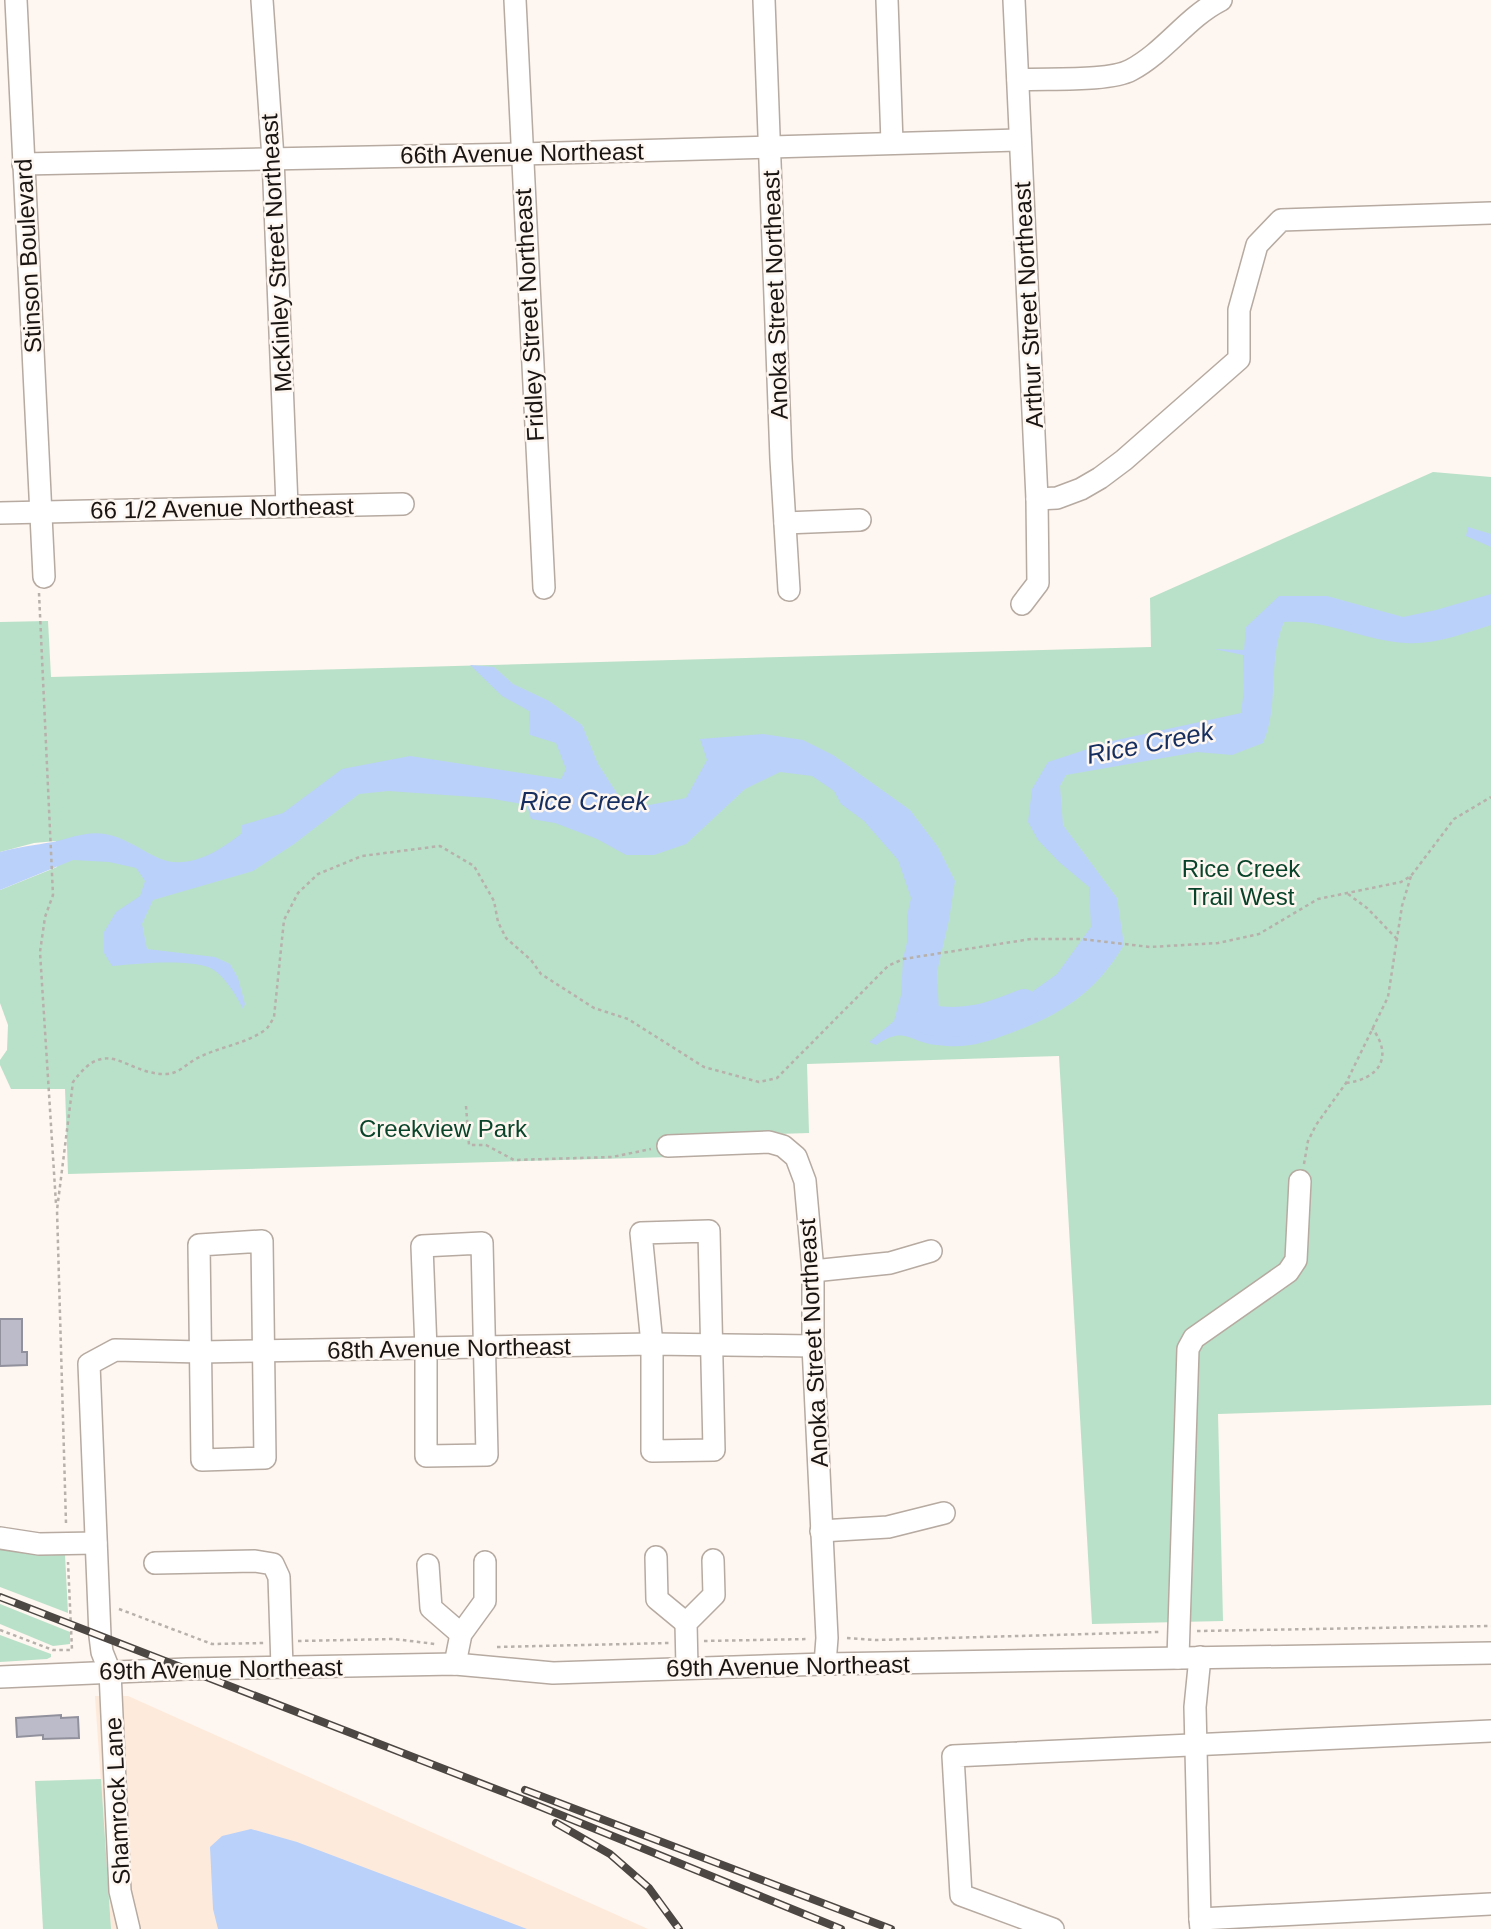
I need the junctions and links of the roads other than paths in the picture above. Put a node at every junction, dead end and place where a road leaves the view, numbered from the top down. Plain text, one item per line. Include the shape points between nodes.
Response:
1 (16, 0) edge
2 (262, 0) edge
3 (514, 0) edge
4 (764, 0) edge
5 (887, 0) edge
6 (1014, 0) edge
7 (1221, 0) edge
8 (1018, 80) junction
9 (1020, 140) junction
10 (892, 143) junction
11 (770, 147) junction
12 (521, 154) junction
13 (272, 158) junction
14 (23, 164) junction
15 (1491, 214) edge
16 (1037, 499) junction
17 (403, 504) dead end
18 (287, 506) junction
19 (41, 511) junction
20 (0, 513) edge
21 (860, 520) dead end
22 (785, 523) junction
23 (44, 577) road end
24 (544, 588) dead end
25 (789, 590) dead end
26 (1022, 604) dead end
27 (668, 1146) road end
28 (1300, 1181) road end
29 (931, 1251) dead end
30 (813, 1271) junction
31 (652, 1344) junction
32 (712, 1344) junction
33 (813, 1346) junction
34 (485, 1348) junction
35 (426, 1349) junction
36 (263, 1350) junction
37 (201, 1352) junction
38 (89, 1364) joint
39 (944, 1513) dead end
40 (821, 1531) junction
41 (0, 1538) edge
42 (96, 1543) junction
43 (656, 1556) dead end
44 (713, 1560) dead end
45 (485, 1562) dead end
46 (155, 1563) dead end
47 (428, 1565) dead end
48 (686, 1633) junction
49 (458, 1648) junction
50 (1491, 1653) edge
51 (1200, 1657) junction
52 (1178, 1658) junction
53 (825, 1664) junction
54 (282, 1667) junction
55 (687, 1668) junction
56 (110, 1672) junction
57 (0, 1677) edge
58 (1491, 1731) edge
59 (1197, 1744) junction
60 (1491, 1903) edge
61 (1200, 1924) edge
62 (129, 1929) edge
63 (1053, 1929) edge

1 - 14 street, Stinson Boulevard
2 - 13 street, McKinley Street Northeast
3 - 12 street, Fridley Street Northeast
4 - 11 street, Anoka Street Northeast
5 - 10 street
6 - 8 street, Arthur Street Northeast
7 - 8 street via 1203,9 1154,54 1122,74
8 - 9 street, Arthur Street Northeast
9 - 10 street, 66th Avenue Northeast
9 - 16 street, Arthur Street Northeast
10 - 11 street, 66th Avenue Northeast
11 - 12 street, 66th Avenue Northeast
11 - 22 street, Anoka Street Northeast
12 - 13 street, 66th Avenue Northeast
12 - 24 street, Fridley Street Northeast
13 - 14 street, 66th Avenue Northeast
13 - 18 street, McKinley Street Northeast
14 - 19 street, Stinson Boulevard
15 - 16 street via 1281,220 1257,245 1240,310 1239,359 1100,478 1057,498
16 - 26 street, Arthur Street Northeast via 1038,583
17 - 18 street, 66 1/2 Avenue Northeast
18 - 19 street, 66 1/2 Avenue Northeast
19 - 20 street, 66 1/2 Avenue Northeast
19 - 23 street, Stinson Boulevard
21 - 22 street
22 - 25 street, Anoka Street Northeast
27 - 30 street, Anoka Street Northeast via 769,1142 796,1157 805,1181
28 - 52 street via 1296,1260 1288,1272 1194,1338 1188,1349
29 - 30 street via 890,1263
30 - 33 street, Anoka Street Northeast
31 - 32 street, 68th Avenue Northeast
31 - 32 street via 652,1451 714,1450
31 - 32 street via 641,1233 709,1231
31 - 34 street, 68th Avenue Northeast
32 - 33 street, 68th Avenue Northeast
33 - 40 street, Anoka Street Northeast
34 - 35 street, 68th Avenue Northeast
34 - 35 street via 482,1244 422,1246
34 - 35 street via 487,1455 426,1456
35 - 36 street, 68th Avenue Northeast
36 - 37 street, 68th Avenue Northeast
36 - 37 street via 265,1458 202,1460
36 - 37 street via 262,1241 199,1245
37 - 38 street, 68th Avenue Northeast via 115,1350
38 - 42 street, Shamrock Lane
39 - 40 street via 888,1527
40 - 53 street, Anoka Street Northeast
41 - 42 street via 39,1544
42 - 56 street, Shamrock Lane via 102,1652
43 - 48 street via 657,1600
44 - 48 street via 714,1595
45 - 49 street via 485,1601
46 - 54 street via 273,1564 279,1577
47 - 49 street via 430,1608
48 - 55 street
49 - 54 street, 69th Avenue Northeast
49 - 55 street, 69th Avenue Northeast via 553,1673
50 - 51 street, 69th Avenue Northeast
51 - 52 street, 69th Avenue Northeast
51 - 59 street
52 - 53 street, 69th Avenue Northeast
53 - 55 street, 69th Avenue Northeast
54 - 56 street, 69th Avenue Northeast
56 - 57 street, 69th Avenue Northeast
56 - 62 street, Shamrock Lane via 120,1891
58 - 59 street
59 - 61 street
59 - 63 street via 953,1756 961,1895
60 - 61 street

